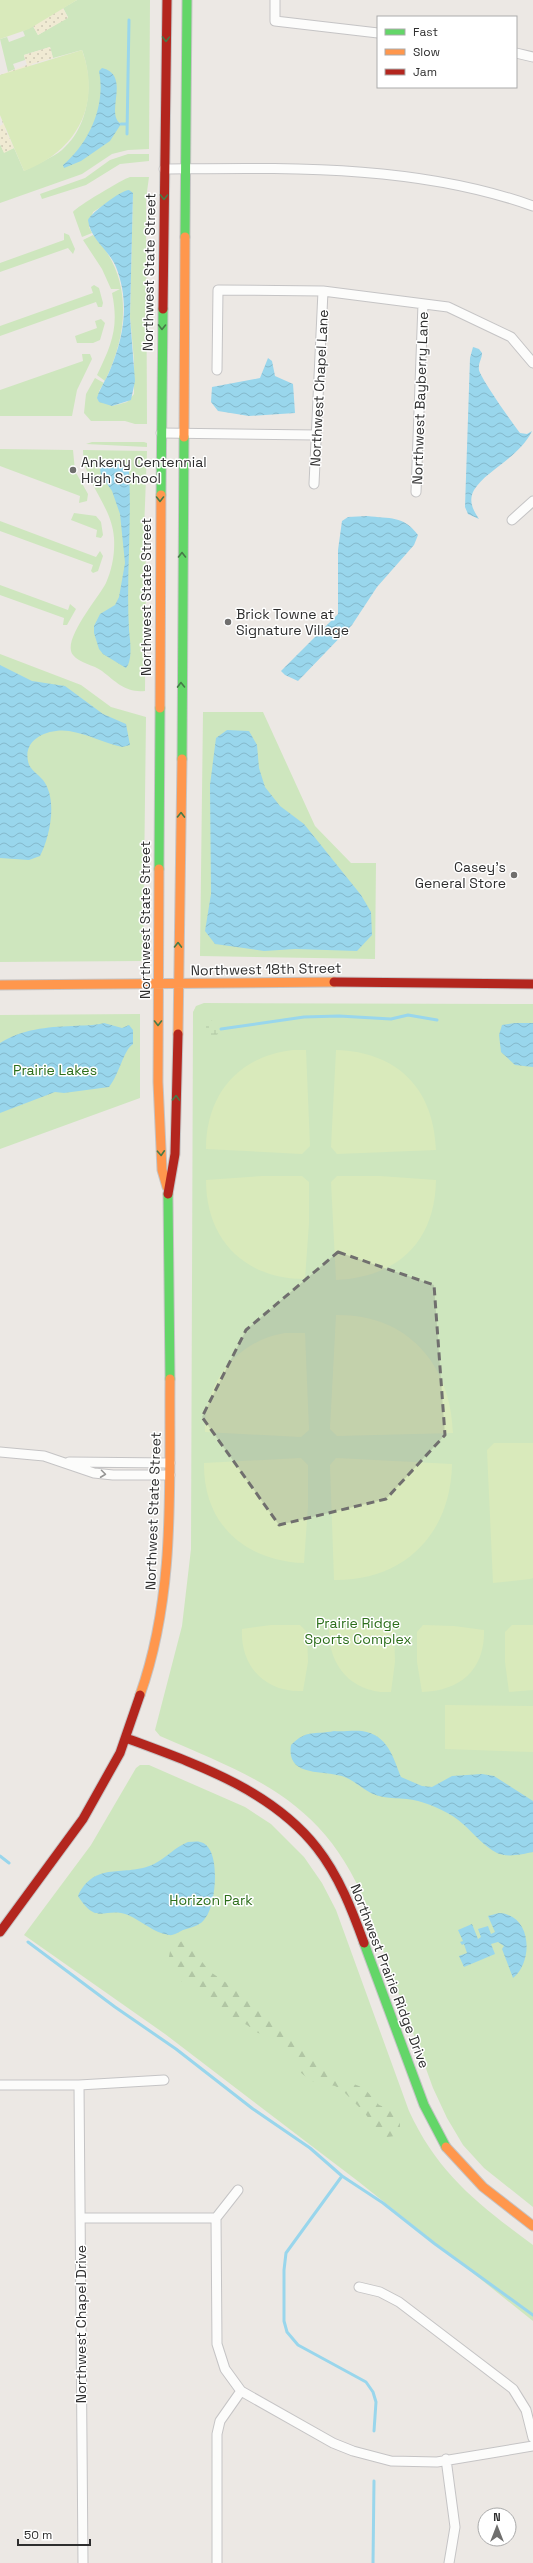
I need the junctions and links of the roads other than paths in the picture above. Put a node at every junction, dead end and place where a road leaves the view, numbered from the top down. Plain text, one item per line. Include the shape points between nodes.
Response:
1 (167, 0) edge
2 (187, 0) edge
3 (275, 0) edge
4 (377, 33) edge
5 (517, 53) edge
6 (533, 57) edge
7 (164, 169) junction
8 (187, 169) junction
9 (533, 206) edge
10 (323, 291) junction
11 (423, 304) junction
12 (533, 363) edge
13 (217, 370) dead end
14 (183, 432) junction
15 (161, 433) junction
16 (316, 434) junction
17 (314, 484) dead end
18 (416, 492) dead end
19 (533, 501) edge
20 (512, 520) dead end
21 (158, 984) junction
22 (177, 984) junction
23 (533, 984) edge
24 (0, 985) edge
25 (168, 1192) junction
26 (0, 1452) edge
27 (67, 1462) junction
28 (170, 1463) junction
29 (170, 1475) junction
30 (126, 1738) junction
31 (0, 1932) edge
32 (164, 2080) dead end
33 (0, 2085) edge
34 (79, 2085) junction
35 (238, 2190) dead end
36 (81, 2218) junction
37 (216, 2218) junction
38 (533, 2226) edge
39 (360, 2287) dead end
40 (241, 2391) junction
41 (533, 2438) edge
42 (533, 2446) edge
43 (446, 2459) junction
44 (83, 2563) edge
45 (217, 2563) edge
46 (449, 2563) edge

1 -> 7 main road, Northwest State Street
2 - 8 main road, Northwest State Street
3 - 4 street via 275,22
5 - 6 street
7 - 8 street
7 -> 15 main road, Northwest State Street
8 - 9 street via 307,168 398,176 497,193
8 - 14 main road, Northwest State Street
10 - 11 street
10 - 13 street via 218,290
10 - 16 street, Northwest Chapel Lane
11 - 12 street via 448,308 511,337
11 - 18 street, Northwest Bayberry Lane
14 - 15 street
14 - 16 street
22 -> 14 main road, Northwest State Street via 182,750
15 -> 21 main road, Northwest State Street
16 - 17 street, Northwest Chapel Lane
19 - 20 street
21 - 22 main road, Northwest 18th Street
21 - 24 main road, Northwest 18th Street
21 -> 25 main road, Northwest State Street via 158,1082 162,1170
22 - 23 main road, Northwest 18th Street via 389,981
25 -> 22 main road, Northwest State Street via 175,1154
25 - 28 main road, Northwest State Street
26 - 27 street via 24,1453
27 - 28 street
27 -> 29 street via 80,1469 100,1474
28 - 29 main road, Northwest State Street
29 - 30 main road, Northwest State Street via 169,1554 161,1619 145,1686
30 - 31 main road, Northwest State Street via 83,1819
30 - 38 main road, Northwest Prairie Ridge Drive via 232,1783 258,1798 287,1817 319,1850 348,1900 421,2097 440,2138 467,2173 496,2199
32 - 34 street
33 - 34 street
34 - 36 street, Northwest Chapel Drive
35 - 37 street
36 - 37 street
36 - 44 street, Northwest Chapel Drive
37 - 40 street via 217,2344 226,2369
39 - 41 street via 380,2292 399,2302 504,2381 520,2399 530,2422
40 - 43 street via 353,2451 391,2461 436,2462
40 - 45 street via 220,2421 217,2434
42 - 43 street
43 - 46 street via 455,2527

